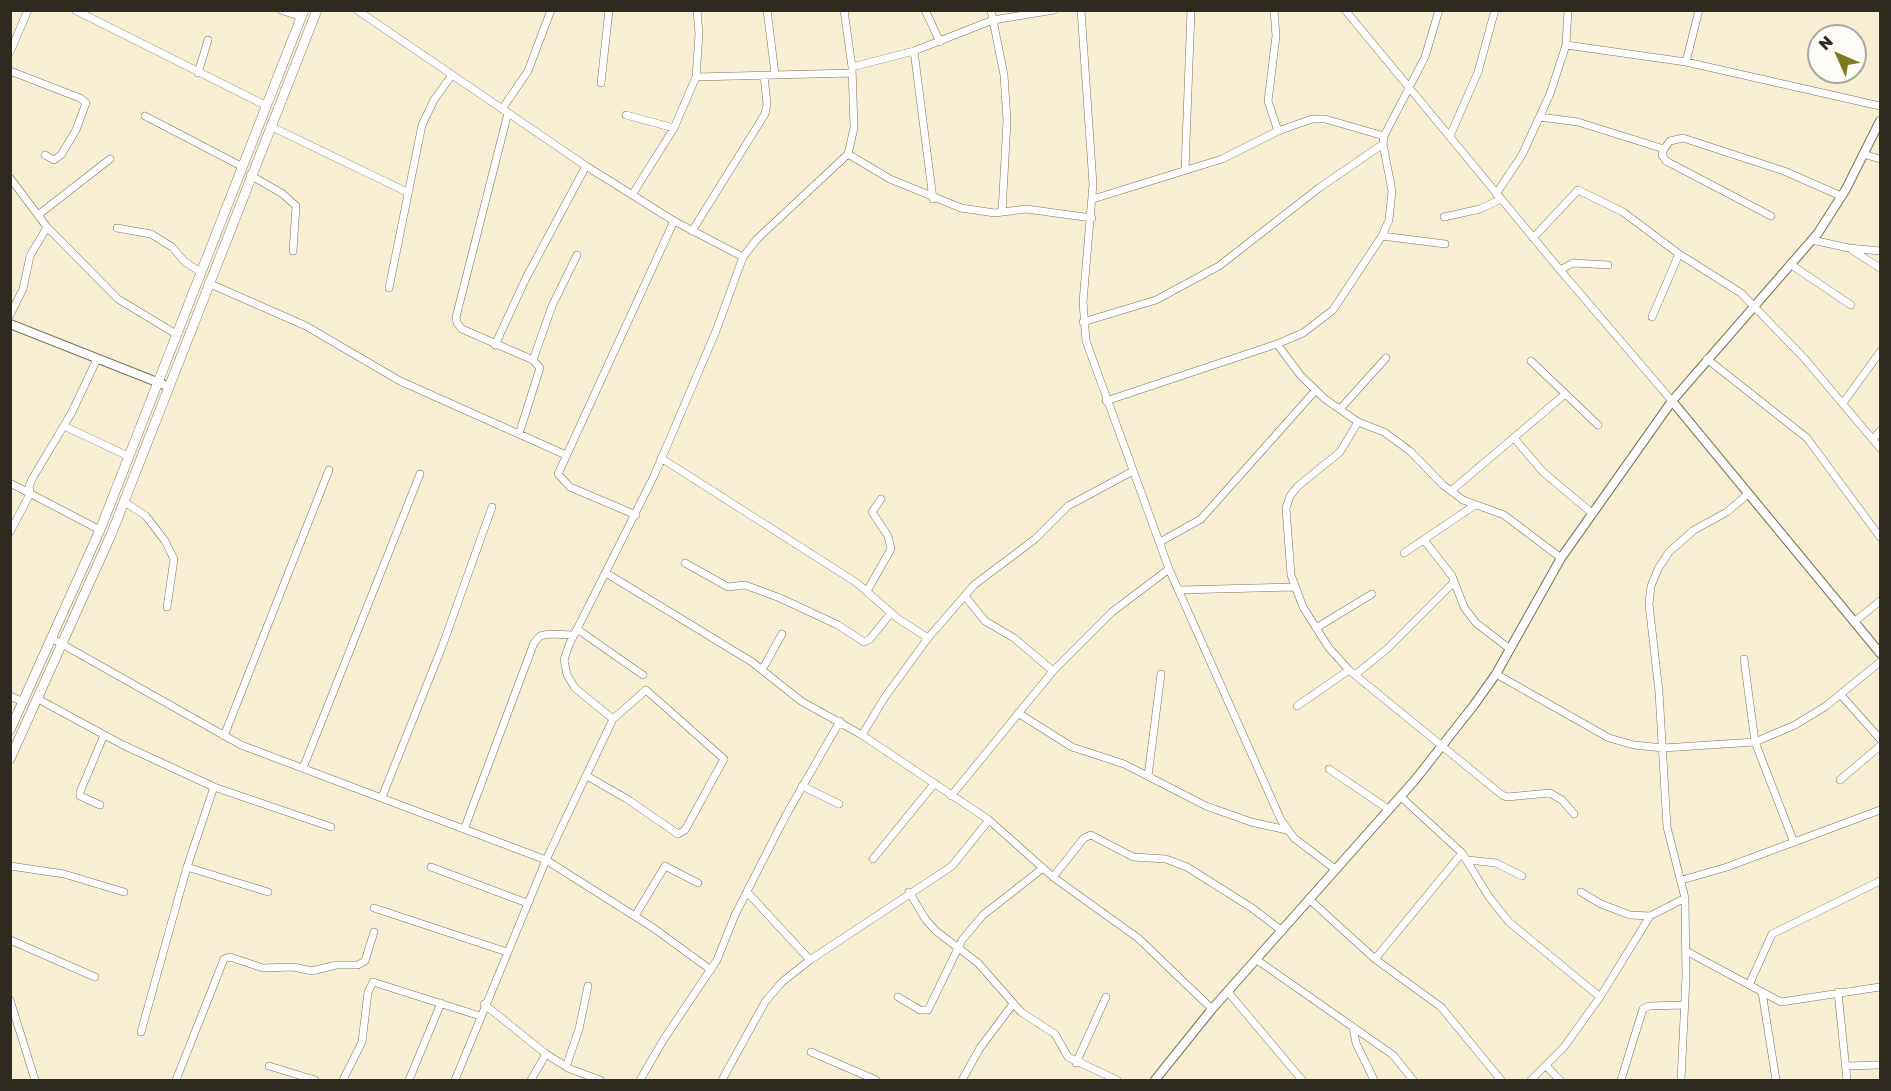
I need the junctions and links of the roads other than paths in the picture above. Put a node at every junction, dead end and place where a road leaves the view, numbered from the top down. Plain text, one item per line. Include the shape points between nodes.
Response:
1 (28, 10) edge
2 (75, 10) edge
3 (281, 10) edge
4 (317, 10) edge
5 (357, 10) edge
6 (551, 10) edge
7 (609, 10) edge
8 (697, 10) edge
9 (767, 10) edge
10 (844, 10) edge
11 (925, 10) edge
12 (991, 10) edge
13 (1054, 10) edge
14 (1081, 10) edge
15 (1191, 10) edge
16 (1274, 10) edge
17 (1346, 10) edge
18 (1438, 10) edge
19 (1495, 10) edge
20 (1568, 10) edge
21 (1699, 10) edge
22 (303, 14) edge
23 (993, 20) junction
24 (208, 40) dead end
25 (940, 42) junction
26 (1566, 45) junction
27 (914, 51) junction
28 (10, 52) edge
29 (1686, 62) junction
30 (852, 70) junction
31 (10, 71) edge
32 (198, 73) junction
33 (775, 74) junction
34 (452, 75) junction
35 (764, 75) junction
36 (696, 77) junction
37 (601, 83) dead end
38 (1410, 90) junction
39 (265, 105) junction
40 (1881, 106) edge
41 (505, 111) junction
42 (626, 115) dead end
43 (145, 116) dead end
44 (1540, 117) junction
45 (1881, 121) edge
46 (270, 126) junction
47 (674, 128) junction
48 (1278, 131) junction
49 (1450, 136) junction
50 (1383, 140) junction
51 (1664, 149) junction
52 (848, 154) junction
53 (1863, 154) junction
54 (45, 155) dead end
55 (110, 159) dead end
56 (1881, 159) edge
57 (241, 166) junction
58 (586, 166) junction
59 (1185, 170) junction
60 (250, 176) junction
61 (10, 178) edge
62 (407, 192) junction
63 (632, 195) junction
64 (1841, 196) junction
65 (1499, 197) junction
66 (933, 199) junction
67 (1093, 199) junction
68 (1002, 212) junction
69 (38, 215) junction
70 (1771, 216) dead end
71 (1444, 217) dead end
72 (1092, 218) junction
73 (674, 221) junction
74 (47, 227) junction
75 (117, 228) dead end
76 (692, 231) junction
77 (1382, 236) junction
78 (1533, 238) junction
79 (1812, 240) junction
80 (1445, 244) dead end
81 (1849, 248) junction
82 (293, 251) dead end
83 (1881, 252) edge
84 (1679, 254) junction
85 (577, 255) dead end
86 (743, 257) junction
87 (1790, 264) junction
88 (1608, 265) dead end
89 (1881, 268) edge
90 (1560, 270) junction
91 (199, 271) junction
92 (208, 283) junction
93 (389, 288) dead end
94 (1851, 305) dead end
95 (1753, 306) junction
96 (10, 315) edge
97 (1652, 317) dead end
98 (1083, 322) junction
99 (10, 324) edge
100 (176, 334) junction
101 (1277, 344) junction
102 (495, 345) junction
103 (1881, 352) edge
104 (1386, 358) dead end
105 (1707, 358) junction
106 (97, 359) junction
107 (533, 360) junction
108 (1531, 361) dead end
109 (156, 382) junction
110 (167, 386) junction
111 (1315, 391) junction
112 (1564, 395) junction
113 (1106, 401) junction
114 (1672, 401) junction
115 (1843, 403) junction
116 (1340, 409) junction
117 (1358, 422) junction
118 (1598, 425) dead end
119 (64, 426) junction
120 (1881, 431) edge
121 (519, 434) junction
122 (1514, 438) junction
123 (1874, 438) junction
124 (1881, 448) edge
125 (566, 455) junction
126 (128, 456) junction
127 (661, 458) junction
128 (329, 470) dead end
129 (1133, 471) junction
130 (420, 474) dead end
131 (10, 483) edge
132 (1451, 491) junction
133 (30, 494) junction
134 (1748, 494) junction
135 (881, 500) dead end
136 (123, 501) junction
137 (1475, 505) junction
138 (492, 507) dead end
139 (1593, 514) junction
140 (636, 515) junction
141 (100, 530) junction
142 (10, 532) edge
143 (1881, 537) edge
144 (1424, 540) junction
145 (1160, 542) junction
146 (1404, 553) dead end
147 (1561, 558) junction
148 (685, 563) dead end
149 (1169, 569) junction
150 (606, 573) junction
151 (1454, 582) junction
152 (1293, 587) junction
153 (1180, 590) junction
154 (867, 591) junction
155 (1372, 594) dead end
156 (964, 596) junction
157 (1881, 601) edge
158 (167, 607) dead end
159 (891, 613) junction
160 (1854, 622) junction
161 (1316, 628) junction
162 (575, 632) junction
163 (782, 634) dead end
164 (928, 638) junction
165 (53, 639) junction
166 (64, 644) junction
167 (1510, 649) junction
168 (1881, 653) edge
169 (1744, 659) dead end
170 (1881, 662) edge
171 (762, 670) junction
172 (1053, 671) junction
173 (1352, 672) junction
174 (1161, 674) dead end
175 (1496, 674) junction
176 (643, 675) dead end
177 (1840, 695) junction
178 (10, 696) edge
179 (38, 699) junction
180 (23, 702) junction
181 (1297, 706) dead end
182 (1018, 713) junction
183 (613, 719) junction
184 (840, 721) junction
185 (10, 730) edge
186 (104, 735) junction
187 (862, 735) junction
188 (224, 736) junction
189 (1881, 739) edge
190 (1755, 742) junction
191 (1442, 746) junction
192 (1881, 746) edge
193 (1663, 747) junction
194 (10, 759) edge
195 (303, 768) junction
196 (1329, 769) dead end
197 (587, 776) junction
198 (1148, 776) junction
199 (1840, 780) dead end
200 (934, 784) junction
201 (802, 786) junction
202 (214, 787) junction
203 (951, 796) junction
204 (1400, 796) junction
205 (382, 797) junction
206 (839, 804) dead end
207 (100, 805) dead end
208 (1388, 809) junction
209 (1881, 810) edge
210 (1574, 814) dead end
211 (989, 820) junction
212 (331, 827) dead end
213 (465, 827) junction
214 (1287, 830) junction
215 (1793, 840) junction
216 (1462, 853) junction
217 (873, 859) dead end
218 (546, 860) junction
219 (1468, 860) junction
220 (10, 866) edge
221 (187, 867) junction
222 (431, 867) dead end
223 (1042, 868) junction
224 (1335, 869) junction
225 (1522, 876) dead end
226 (1053, 877) junction
227 (1682, 880) junction
228 (1881, 881) edge
229 (698, 883) dead end
230 (124, 892) dead end
231 (268, 892) dead end
232 (747, 892) junction
233 (909, 892) junction
234 (1581, 892) dead end
235 (1685, 898) junction
236 (1309, 899) junction
237 (527, 903) junction
238 (374, 908) dead end
239 (1650, 915) junction
240 (635, 916) junction
241 (1282, 931) junction
242 (374, 932) dead end
243 (10, 940) edge
244 (957, 948) junction
245 (1686, 951) junction
246 (507, 952) junction
247 (1374, 959) junction
248 (810, 960) junction
249 (1257, 960) junction
250 (711, 970) junction
251 (95, 977) dead end
252 (1749, 985) junction
253 (588, 986) dead end
254 (1881, 987) edge
255 (1228, 992) junction
256 (1762, 992) junction
257 (1838, 992) junction
258 (898, 997) dead end
259 (1106, 997) dead end
260 (1600, 997) junction
261 (10, 1000) edge
262 (441, 1003) junction
263 (484, 1004) junction
264 (1013, 1004) junction
265 (1683, 1005) junction
266 (1212, 1009) junction
267 (480, 1016) junction
268 (1353, 1028) junction
269 (141, 1032) dead end
270 (811, 1052) dead end
271 (546, 1054) junction
272 (1076, 1063) junction
273 (269, 1065) dead end
274 (1881, 1065) edge
275 (1546, 1066) junction
276 (1845, 1066) junction
277 (566, 1067) junction
278 (35, 1080) edge
279 (176, 1080) edge
280 (315, 1080) edge
281 (342, 1080) edge
282 (409, 1080) edge
283 (455, 1080) edge
284 (531, 1080) edge
285 (600, 1080) edge
286 (640, 1080) edge
287 (722, 1080) edge
288 (876, 1080) edge
289 (962, 1080) edge
290 (1117, 1080) edge
291 (1155, 1080) edge
292 (1302, 1080) edge
293 (1374, 1080) edge
294 (1413, 1080) edge
295 (1501, 1080) edge
296 (1531, 1080) edge
297 (1560, 1080) edge
298 (1621, 1080) edge
299 (1681, 1080) edge
300 (1776, 1080) edge
301 (1847, 1080) edge

1 - 28 street
2 - 32 street
3 - 22 street
4 - 46 main road
5 - 34 street
6 - 41 street via 528,71
7 - 37 street
8 - 36 street
9 - 33 street
10 - 30 street
11 - 25 street
12 - 23 street
13 - 23 street
14 - 67 street
15 - 59 street
16 - 48 street via 1276,36 1268,101
17 - 38 street
18 - 38 street via 1425,57
19 - 49 street via 1478,72
20 - 26 street
21 - 29 street
22 - 39 main road
23 - 25 street
23 - 68 street via 1004,75 1007,121
24 - 32 street
25 - 27 street
26 - 29 street
26 - 44 street
27 - 30 street
27 - 66 street
29 - 40 street
30 - 33 street
30 - 52 street via 854,128
31 - 54 street via 86,103 61,155 54,160
32 - 39 street
33 - 35 street
34 - 41 street
34 - 62 street via 427,113
35 - 36 street
35 - 76 street via 765,114
36 - 47 street
38 - 49 street
38 - 50 street
39 - 57 main road
41 - 58 street
41 - 102 street via 456,317 462,329
42 - 47 street
43 - 57 street
44 - 51 street via 1578,122
44 - 65 street
45 - 53 street
46 - 60 main road
46 - 62 street
47 - 63 street
48 - 50 street via 1312,119 1325,119
48 - 59 street via 1232,155
49 - 65 street
50 - 77 street via 1392,191 1389,220
50 - 98 street via 1211,271 1156,300
51 - 64 street via 1670,141 1683,138 1784,171
51 - 70 street via 1666,161
52 - 66 street
52 - 86 street via 757,239
53 - 56 street
53 - 64 street
55 - 69 street
57 - 91 main road
58 - 63 street
58 - 102 street
59 - 67 street
60 - 82 street via 284,194 296,206
60 - 92 main road
61 - 69 street
62 - 93 street
63 - 73 street
64 - 79 street
65 - 71 street via 1480,209
65 - 78 street
66 - 68 street via 961,208
67 - 72 street
68 - 72 street via 1026,209
69 - 74 street
72 - 98 street
73 - 76 street
73 - 125 street
74 - 96 street via 30,256 23,288
74 - 100 street via 118,299
75 - 91 street via 151,234
76 - 86 street
77 - 80 street
77 - 101 street via 1333,310 1303,333
78 - 84 street via 1581,191 1623,212
78 - 90 street
79 - 81 street
79 - 87 street
81 - 83 street
81 - 89 street
84 - 95 street via 1726,283
84 - 97 street
85 - 107 street via 552,306
86 - 127 street
87 - 94 street
87 - 95 street
88 - 90 street via 1573,263
90 - 114 street
91 - 100 main road
92 - 110 main road
92 - 121 street via 306,326 400,381
95 - 105 street
95 - 115 street
98 - 113 street
99 - 106 street
100 - 109 main road
101 - 111 street
101 - 113 street
102 - 107 street
103 - 115 street
104 - 116 street
105 - 114 street
105 - 143 street via 1807,438
106 - 109 street
106 - 119 street
107 - 121 street via 540,375
108 - 112 street
109 - 110 street
109 - 126 main road
110 - 136 main road
111 - 116 street
111 - 145 street via 1201,519
112 - 118 street
112 - 122 street
113 - 129 street
114 - 134 street
114 - 139 street
115 - 123 street
116 - 117 street
117 - 132 street via 1384,432 1410,451
117 - 152 street via 1340,452 1290,496 1285,521
119 - 126 street
119 - 133 street via 32,479
120 - 123 street
121 - 125 street
122 - 132 street
122 - 139 street via 1543,472
123 - 124 street
125 - 140 street via 558,474 561,481
126 - 141 main road
127 - 140 street
127 - 154 street
128 - 188 street
129 - 145 street
129 - 156 street via 1068,506
130 - 195 street
131 - 133 street
132 - 137 street
133 - 141 street
133 - 142 street
134 - 160 street
134 - 193 street via 1683,539 1658,569 1652,586 1649,604
135 - 154 street via 872,512 888,536 891,549
136 - 158 street via 146,516 174,559
136 - 166 main road
137 - 144 street
137 - 147 street via 1504,515
138 - 205 street
139 - 147 street
140 - 150 street
141 - 165 main road
144 - 146 street
144 - 151 street
145 - 149 street
147 - 167 street
148 - 159 street via 728,587 745,585 780,598 864,642
149 - 153 street
149 - 172 street via 1112,612
150 - 162 street
150 - 171 street
151 - 167 street via 1464,607 1476,623
151 - 173 street via 1387,649
152 - 153 street
152 - 161 street
153 - 214 street
154 - 159 street
155 - 161 street
156 - 164 street
156 - 172 street via 985,621 1014,638
157 - 160 street
159 - 164 street
160 - 168 street
161 - 173 street
162 - 176 street
162 - 183 street via 564,660 567,675 575,688
162 - 213 street via 540,636 534,643
163 - 171 street
164 - 187 street
165 - 166 street
165 - 180 main road
166 - 179 main road
166 - 188 street
167 - 175 street
169 - 190 street
170 - 177 street
171 - 184 street via 801,700
172 - 182 street
173 - 181 street
173 - 191 street
174 - 198 street
175 - 191 street
175 - 193 street via 1609,738
177 - 189 street
177 - 190 street via 1795,725
178 - 180 street
179 - 186 street
179 - 194 main road
180 - 185 main road
182 - 198 street via 1072,747
182 - 203 street
183 - 197 street
183 - 197 street via 646,690 722,756 724,762 685,830 678,834
184 - 187 street
184 - 201 street
186 - 202 street
186 - 207 street via 80,792 80,796
187 - 200 street
188 - 195 street
190 - 193 street
190 - 215 street
191 - 204 street
191 - 210 street via 1502,795 1550,793
192 - 199 street
193 - 227 street via 1668,834
195 - 205 street
196 - 208 street
197 - 218 street
198 - 214 street via 1206,806
200 - 203 street
200 - 217 street
201 - 206 street
201 - 232 street
202 - 212 street
202 - 221 street
203 - 211 street
204 - 208 street
204 - 216 street
205 - 213 street
208 - 224 street
209 - 215 street
211 - 223 street
211 - 233 street via 952,866
213 - 218 street
214 - 224 street
215 - 227 street via 1727,867
216 - 219 street
216 - 247 street
218 - 237 street
218 - 240 street
219 - 225 street via 1496,863
219 - 260 street via 1509,922
220 - 230 street via 64,874
221 - 231 street
221 - 269 street
222 - 237 street
223 - 226 street
223 - 244 street via 983,915
224 - 236 street
226 - 241 street via 1084,838 1092,835 1133,857 1166,859 1186,867
226 - 266 street via 1138,938
227 - 235 street
228 - 252 street via 1772,934
229 - 240 street via 665,866
232 - 248 street
232 - 250 street
233 - 244 street via 926,920
233 - 248 street
234 - 239 street via 1615,910
235 - 239 street
235 - 245 street
236 - 241 street
236 - 247 street
237 - 246 street
238 - 246 street
239 - 260 street
240 - 250 street
241 - 249 street
242 - 279 street via 364,961 358,965 336,964 312,971 263,968 230,957 224,959
243 - 251 street
244 - 258 street via 928,1010 920,1010
244 - 264 street via 987,972
245 - 252 street
245 - 265 street
246 - 263 street
247 - 295 street via 1441,1007
248 - 287 street via 782,982 765,1002
249 - 255 street
249 - 268 street
250 - 286 street
252 - 256 street
253 - 277 street
254 - 257 street
255 - 266 street
255 - 292 street
256 - 257 street via 1789,1003
256 - 300 street
257 - 276 street
259 - 272 street
260 - 275 street
261 - 278 street
262 - 267 street
262 - 281 street via 373,982 368,992 362,1042
262 - 282 street
263 - 267 street
263 - 271 street
264 - 272 street via 1055,1034 1065,1055
264 - 289 street via 980,1047
265 - 298 street via 1643,1009
265 - 299 street
266 - 291 street
267 - 283 street
268 - 293 street
268 - 294 street via 1393,1055
270 - 288 street
271 - 277 street
271 - 284 street
272 - 290 street
273 - 280 street
274 - 276 street
275 - 296 street
275 - 297 street
276 - 301 street
277 - 285 street

